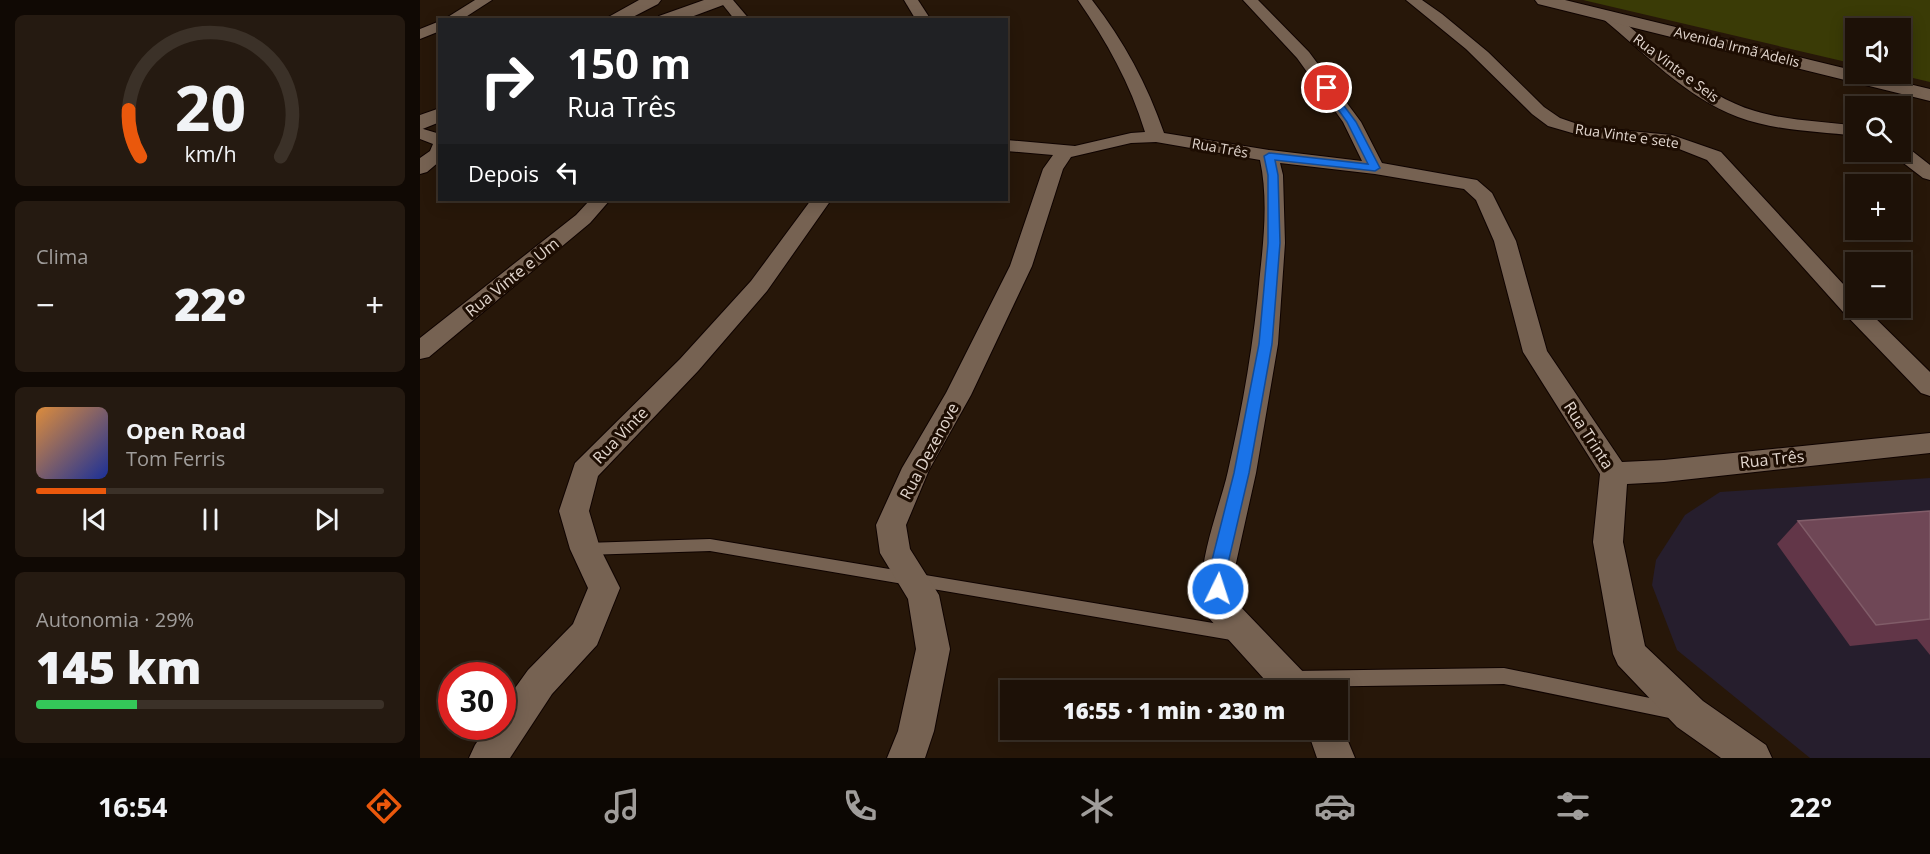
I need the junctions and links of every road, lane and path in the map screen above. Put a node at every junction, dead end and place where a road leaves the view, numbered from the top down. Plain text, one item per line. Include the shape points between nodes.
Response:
1 (485, 0) edge
2 (720, 0) edge
3 (726, 0) edge
4 (911, 0) edge
5 (1085, 0) edge
6 (1250, 0) edge
7 (1413, 0) edge
8 (1544, 0) edge
9 (651, 1) edge
10 (1607, 15) junction
11 (454, 18) edge
12 (616, 18) edge
13 (643, 18) edge
14 (670, 18) edge
15 (742, 18) edge
16 (923, 18) edge
17 (438, 26) edge
18 (420, 36) edge
19 (1930, 95) edge
20 (438, 99) edge
21 (420, 107) edge
22 (438, 115) edge
23 (420, 123) edge
24 (1845, 130) edge
25 (420, 133) edge
26 (1156, 137) junction
27 (438, 140) edge
28 (1008, 145) edge
29 (1065, 152) junction
30 (438, 153) edge
31 (1269, 156) junction
32 (1911, 159) edge
33 (420, 168) edge
34 (1375, 168) junction
35 (1930, 174) edge
36 (1470, 184) joint
37 (599, 201) edge
38 (820, 201) edge
39 (420, 351) edge
40 (1930, 387) edge
41 (1930, 443) edge
42 (1614, 473) junction
43 (585, 549) junction
44 (913, 581) junction
45 (1244, 635) junction
46 (1288, 680) edge
47 (1348, 683) edge
48 (1690, 714) junction
49 (1329, 740) edge
50 (488, 758) edge
51 (906, 758) edge
52 (1336, 758) edge
53 (1753, 758) edge

1 - 11 street
2 - 14 street
3 - 15 street
4 - 16 street
5 - 26 street via 1132,71
6 - 34 street via 1303,55 1352,122
7 - 40 street, Rua Vinte e sete via 1460,35 1538,111 1561,125 1595,134 1658,138 1690,145 1714,156 1852,308
8 - 10 street, Avenida Irmã Adelis
9 - 12 street
9 - 13 street
10 - 19 street, Avenida Irmã Adelis
10 - 24 street, Rua Vinte e Seis via 1717,101 1775,121
17 - 18 street
20 - 21 street
22 - 23 street
25 - 27 street
26 - 29 street, Rua Três via 1131,138
26 - 31 street, Rua Três
28 - 29 street, Rua Três
29 - 44 street, Rua Dezenove via 1053,169 1021,266 994,324 916,468 891,525 895,553
30 - 33 street
31 - 34 street, Rua Três
31 - 45 street via 1274,243 1266,344 1242,473 1218,572 1219,606
32 - 35 street
34 - 36 street, Rua Três
36 - 42 street, Rua Trinta via 1485,196 1505,241 1535,352
37 - 39 street, Rua Vinte e Um via 583,219
38 - 43 street, Rua Vinte via 759,286 585,471 574,511
41 - 42 street, Rua Três
42 - 48 street, Rua Trinta via 1608,542 1630,654
43 - 44 lane via 710,546
43 - 50 street, Rua Vinte via 604,588 585,634 540,682
44 - 45 lane
44 - 51 street, Rua Dezenove via 923,595 933,649 916,731
45 - 46 street
47 - 48 lane via 1504,676
48 - 53 street, Rua Trinta
49 - 52 street

